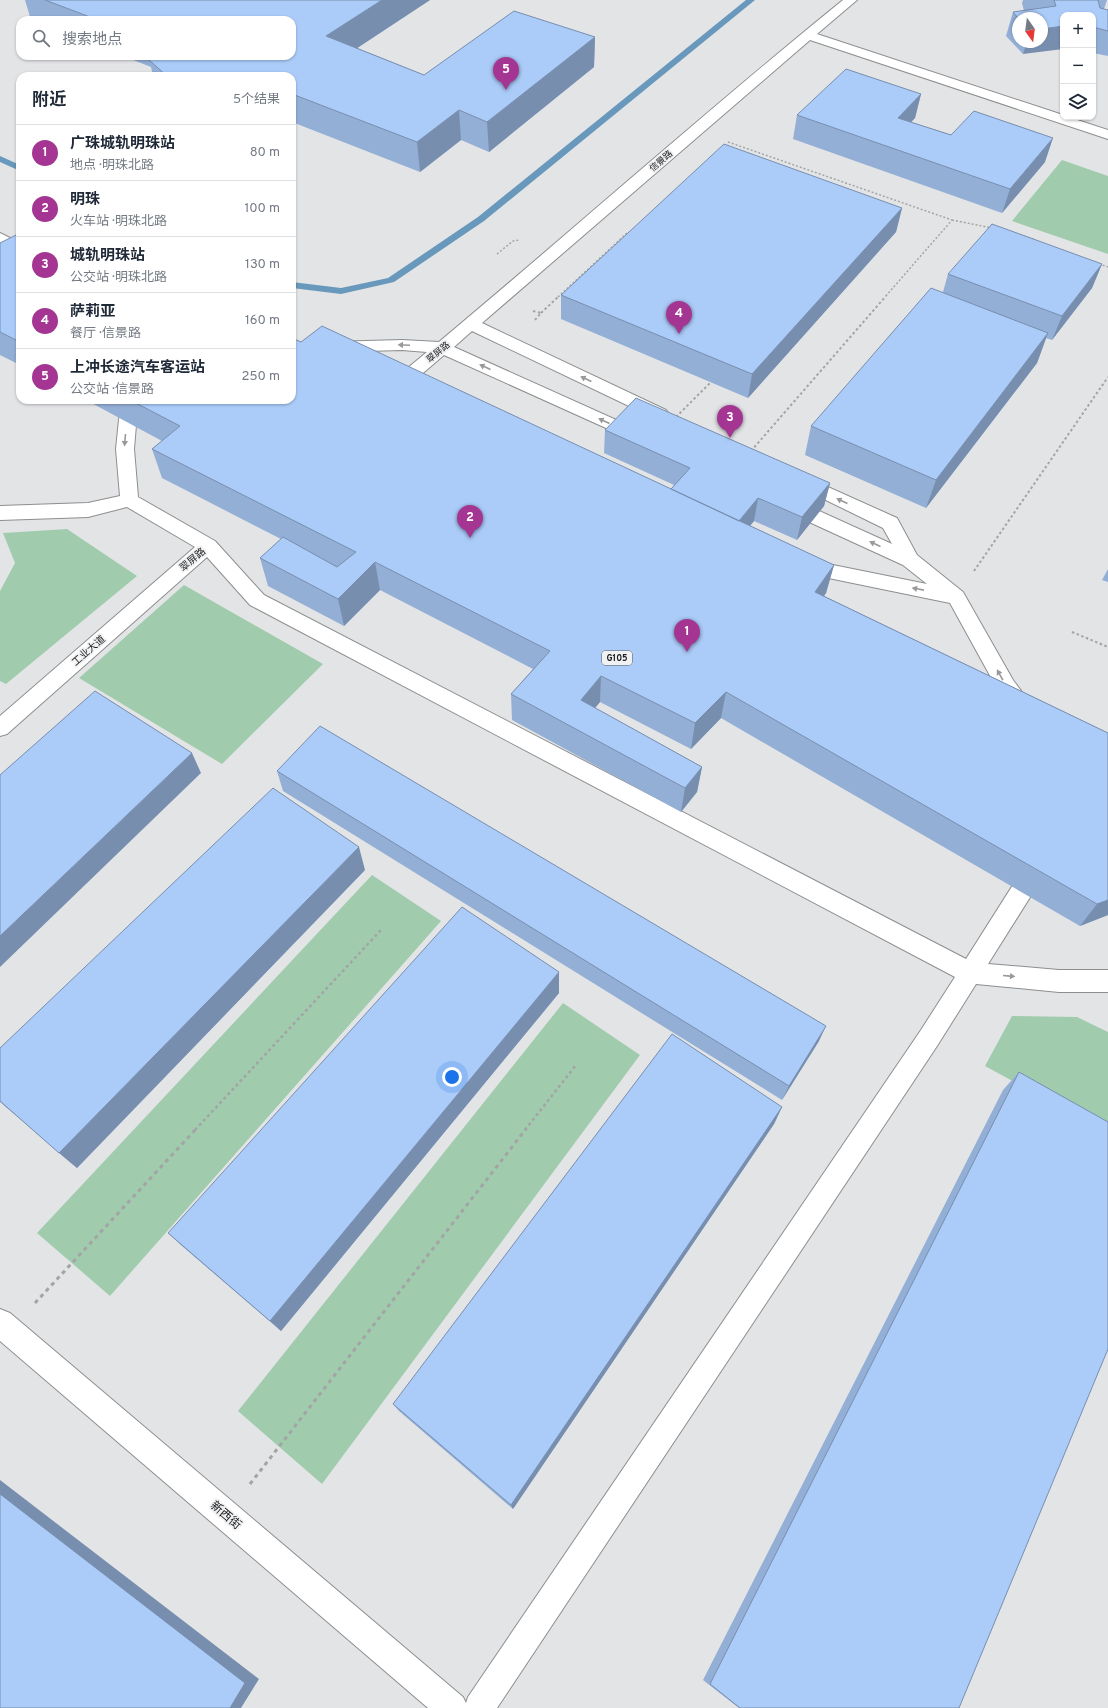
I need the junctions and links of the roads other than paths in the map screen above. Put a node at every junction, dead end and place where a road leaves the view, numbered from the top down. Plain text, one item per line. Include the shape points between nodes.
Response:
1 (851, 0) edge
2 (808, 35) junction
3 (1108, 136) edge
4 (0, 238) edge
5 (16, 247) edge
6 (471, 324) junction
7 (296, 348) edge
8 (443, 348) junction
9 (430, 392) edge
10 (128, 404) edge
11 (134, 404) edge
12 (150, 412) edge
13 (673, 421) edge
14 (651, 443) edge
15 (747, 455) edge
16 (774, 499) edge
17 (129, 500) junction
18 (0, 513) edge
19 (208, 546) junction
20 (787, 557) edge
21 (910, 560) junction
22 (176, 572) joint
23 (956, 597) junction
24 (1034, 721) edge
25 (0, 728) edge
26 (1031, 876) edge
27 (970, 973) junction
28 (1108, 981) edge
29 (5, 1327) edge
30 (452, 1708) edge
31 (479, 1708) edge

1 - 2 main road, 信景路
2 - 3 main road
2 - 6 main road, 信景路
4 - 5 main road
6 - 8 main road, 翠屏路
13 -> 6 main road
8 -> 7 main road via 402,345
8 - 9 main road, 翠屏路 via 404,380
14 -> 8 main road
10 -> 17 main road via 125,449
11 - 12 main road
21 -> 15 main road via 890,523
21 -> 16 main road
17 - 18 main road via 88,510
17 - 19 main road
19 - 22 main road, 翠屏路
19 - 27 main road via 257,600
23 -> 20 main road via 809,567
21 - 23 main road
22 - 25 main road, 工业大道
24 -> 23 main road via 1006,686
26 - 27 main road
27 -> 28 main road via 1059,981
27 - 31 main road via 929,1038
29 - 30 main road, 新西街

